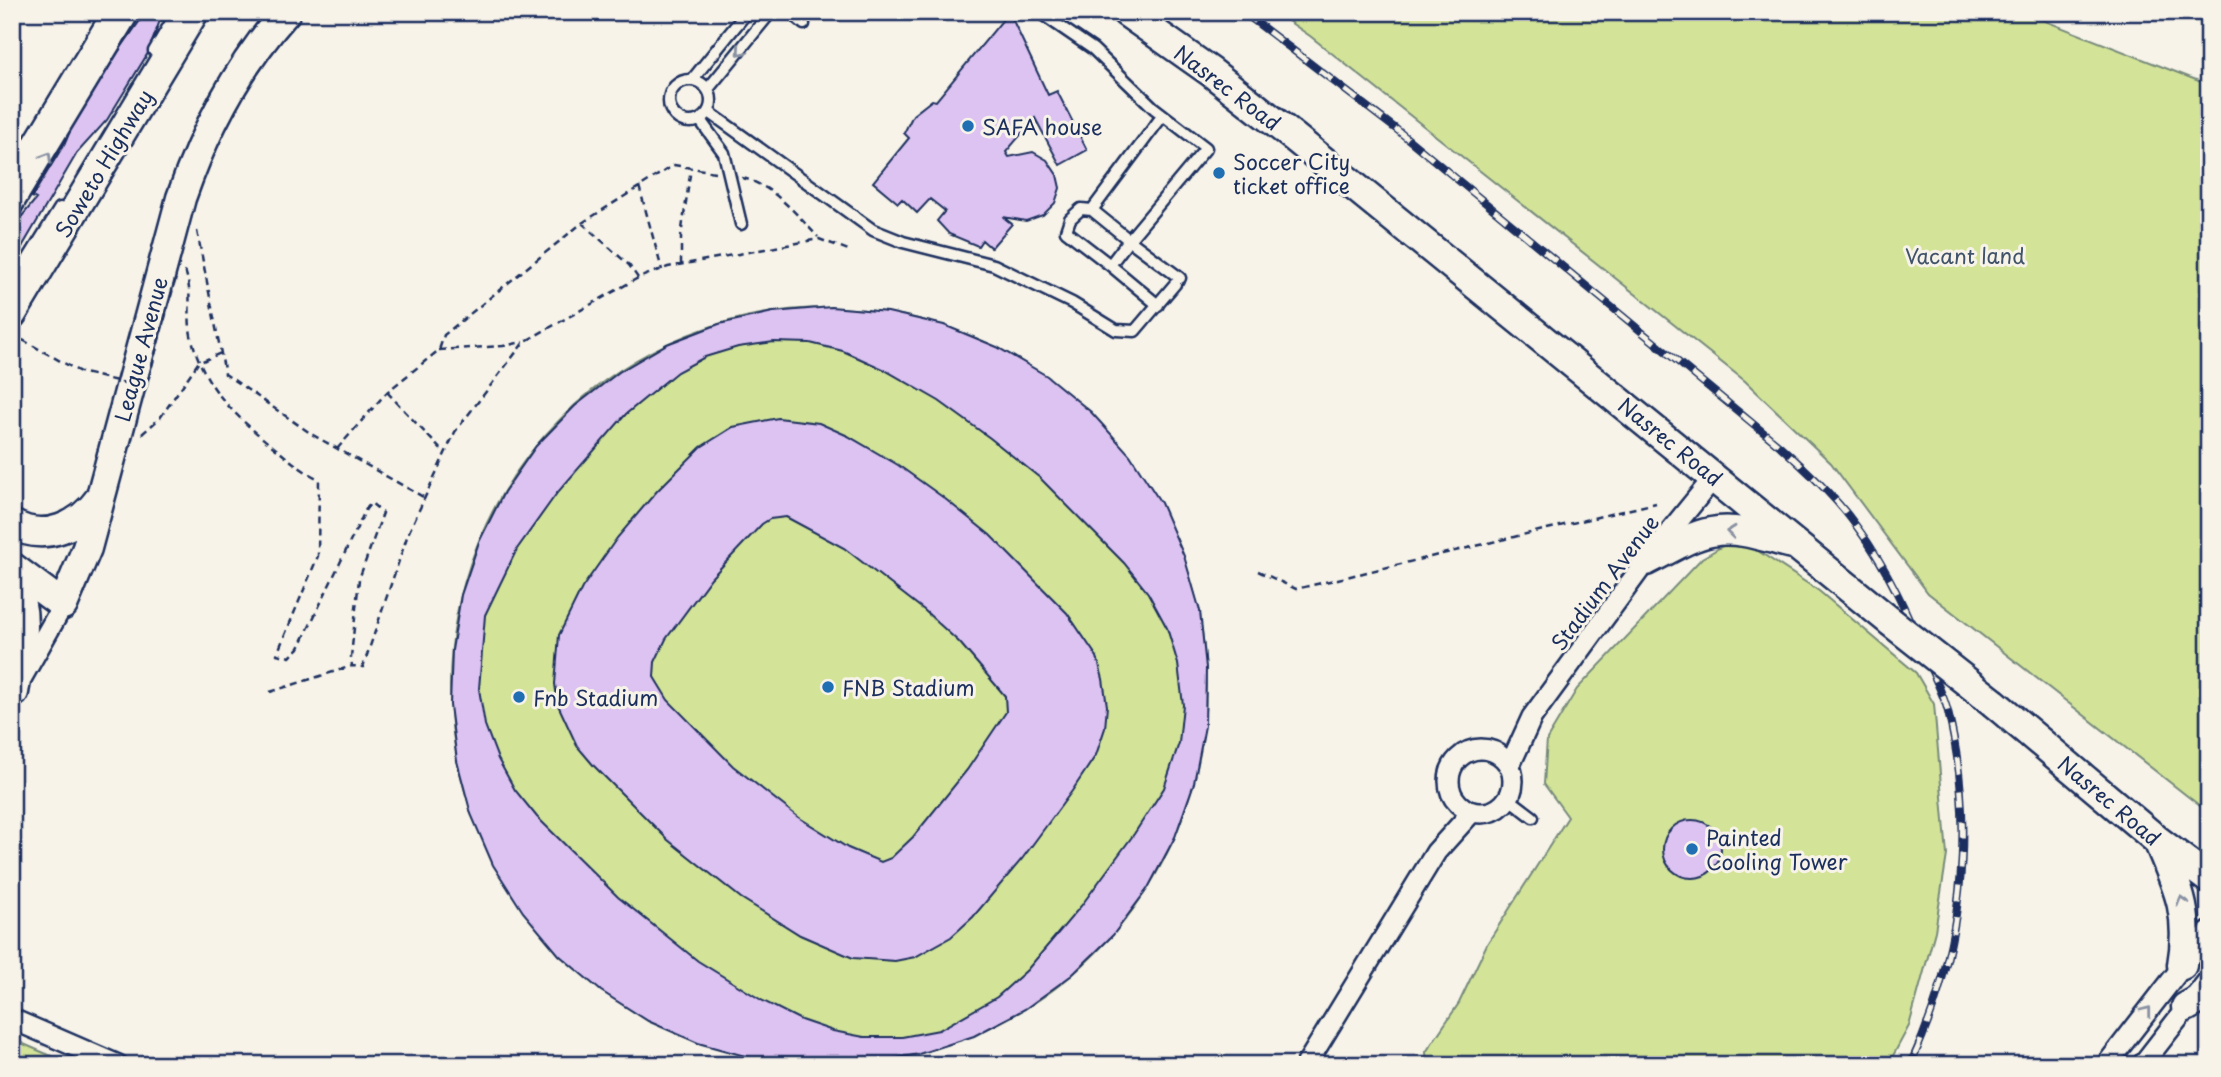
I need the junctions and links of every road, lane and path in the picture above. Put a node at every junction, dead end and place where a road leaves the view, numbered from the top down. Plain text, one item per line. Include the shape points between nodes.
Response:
1 (118, 12) edge
2 (135, 12) edge
3 (177, 12) edge
4 (194, 12) edge
5 (286, 12) edge
6 (747, 12) edge
7 (771, 12) edge
8 (790, 12) edge
9 (1039, 12) edge
10 (1126, 12) edge
11 (804, 24) dead end
12 (150, 58) dead end
13 (692, 80) junction
14 (708, 89) junction
15 (709, 112) junction
16 (1163, 115) junction
17 (700, 120) junction
18 (691, 168) junction
19 (729, 175) junction
20 (639, 186) junction
21 (12, 187) edge
22 (68, 195) dead end
23 (1092, 210) junction
24 (12, 215) edge
25 (195, 222) dead end
26 (582, 223) junction
27 (741, 223) dead end
28 (819, 239) junction
29 (1129, 240) junction
30 (851, 251) dead end
31 (681, 265) junction
32 (1110, 265) junction
33 (662, 270) junction
34 (638, 278) junction
35 (12, 285) edge
36 (1158, 305) junction
37 (12, 314) edge
38 (12, 334) edge
39 (524, 342) junction
40 (439, 350) junction
41 (221, 353) junction
42 (198, 363) junction
43 (387, 392) junction
44 (114, 446) junction
45 (337, 449) junction
46 (445, 454) junction
47 (1715, 476) junction
48 (102, 496) junction
49 (425, 498) junction
50 (1656, 503) dead end
51 (12, 524) edge
52 (12, 543) edge
53 (1798, 545) junction
54 (1646, 561) junction
55 (12, 567) edge
56 (1258, 570) dead end
57 (12, 577) edge
58 (67, 598) junction
59 (352, 666) junction
60 (270, 692) dead end
61 (13, 693) edge
62 (1532, 717) junction
63 (1493, 750) junction
64 (1510, 765) junction
65 (1508, 797) junction
66 (1454, 799) junction
67 (1472, 812) junction
68 (1533, 817) dead end
69 (2157, 840) junction
70 (1436, 852) junction
71 (2209, 878) edge
72 (2209, 932) edge
73 (2182, 965) junction
74 (2209, 979) edge
75 (2197, 1000) edge
76 (12, 1018) edge
77 (118, 1065) edge
78 (1306, 1065) edge
79 (2106, 1065) edge
80 (2142, 1065) edge

1 - 21 main road
24 -> 2 lane
3 - 12 lane, Soweto Highway
4 - 37 main road, Soweto Highway
5 - 44 main road, League Avenue via 245,62 195,159
6 - 13 lane
7 -> 14 lane
8 - 11 lane
9 - 16 lane via 1093,48
10 - 47 main road, Nasrec Road via 1274,121
13 - 14 lane
13 - 17 lane via 673,89 670,108 685,122
14 - 15 lane
15 - 17 lane
15 - 36 lane via 854,219 887,237 994,265 1125,333 1135,331
16 - 23 lane
16 - 29 lane via 1206,148
17 - 19 lane via 724,153
18 - 19 path
18 - 20 path via 674,165
18 - 31 path
19 - 27 lane
19 - 28 path via 754,181
20 - 26 path
20 - 33 path
22 - 35 lane, Soweto Highway
23 - 29 lane
23 - 32 lane via 1081,209 1066,231
25 - 41 path
26 - 34 path
26 - 40 path via 444,335
28 - 30 path
28 - 31 path
29 - 32 lane
29 - 36 lane via 1178,281
31 - 33 path
32 - 36 lane
33 - 34 path
34 - 39 path
38 - 42 path, bridge via 80,372 146,388 177,274 185,271
39 - 40 path
39 - 46 path via 455,432
40 - 43 path
41 - 42 path
41 - 45 path via 225,374
42 - 44 path via 160,418 136,440
42 - 59 path via 235,416 296,468 319,479 318,556 277,654 290,657 299,648 366,509 371,503 383,513 359,579
43 - 45 path
43 - 46 path
44 - 48 main road, League Avenue
45 - 49 path
46 - 49 path
47 - 53 main road, Nasrec Road
47 - 54 street, Stadium Avenue
48 - 51 main road via 83,518 60,529 32,532
48 - 58 main road, League Avenue
49 - 59 path via 408,534 363,667
50 - 56 path via 1296,589
52 - 58 main road
53 -> 54 main road via 1717,531
53 - 69 main road, Nasrec Road, bridge
54 - 62 street, Stadium Avenue
55 - 58 main road
57 - 61 main road via 24,622
58 - 61 street, League Avenue
59 - 60 path
62 - 63 street, Stadium Avenue
62 - 64 street, Stadium Avenue
63 - 64 street
63 - 66 street via 1472,750 1455,761 1449,779
64 - 65 street via 1513,776
65 - 67 street via 1493,811
65 - 68 lane
66 - 67 street
66 - 70 street
67 - 70 street
69 - 71 main road, Nasrec Road
73 -> 69 main road via 2185,911
70 - 78 street
72 - 73 street
79 -> 73 street
74 - 75 street
75 - 80 street
76 - 77 street

